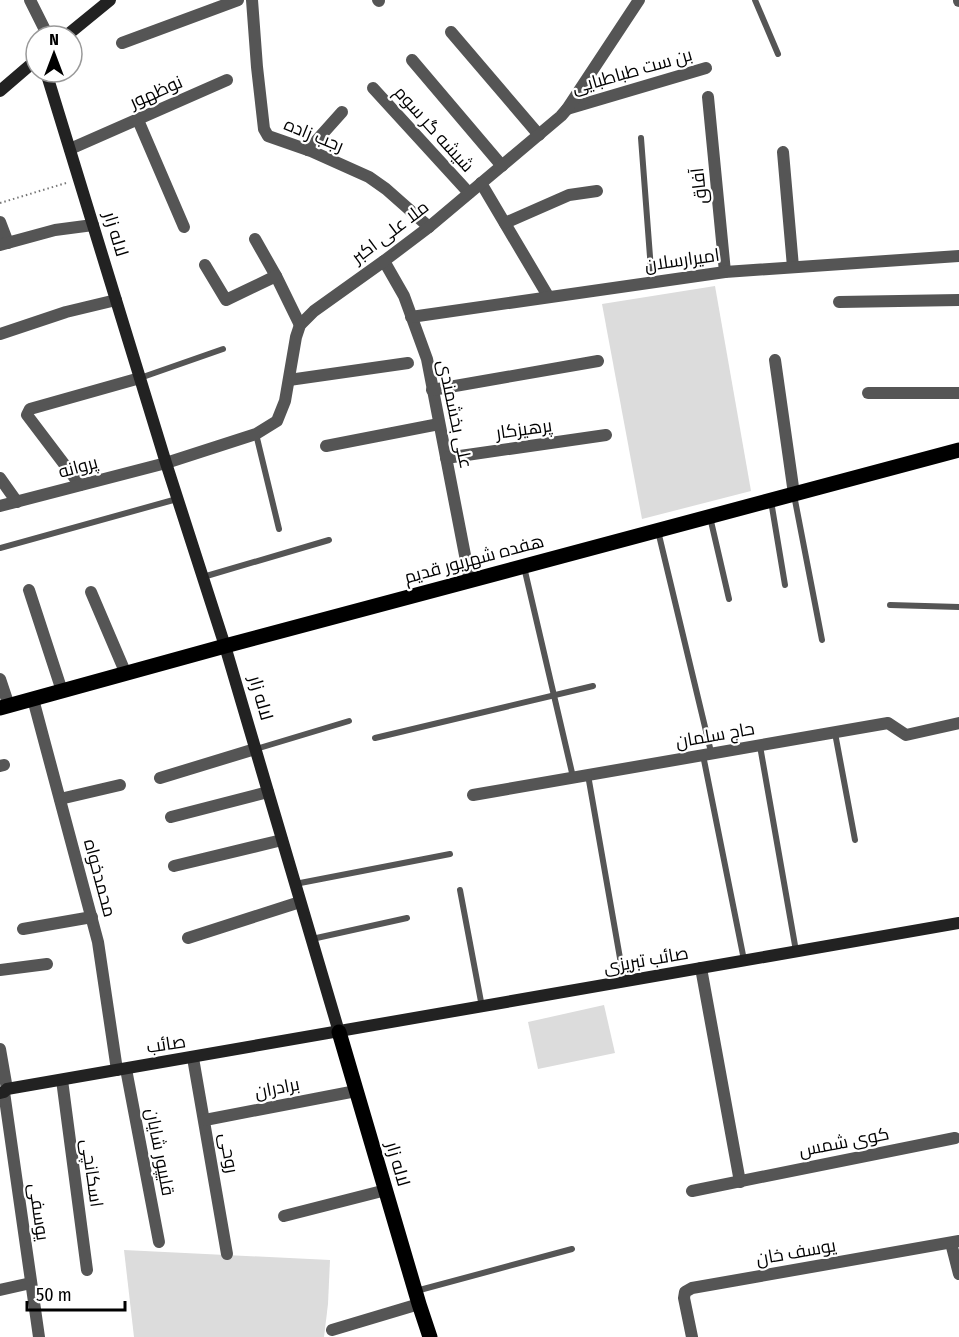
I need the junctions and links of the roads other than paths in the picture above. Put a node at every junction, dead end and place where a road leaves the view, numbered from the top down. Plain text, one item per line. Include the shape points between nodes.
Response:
1 (30, 0) edge
2 (110, 0) edge
3 (238, 0) edge
4 (252, 0) edge
5 (639, 0) edge
6 (755, 0) edge
7 (42, 24) edge
8 (81, 24) edge
9 (451, 32) dead end
10 (122, 43) dead end
11 (778, 54) dead end
12 (412, 60) dead end
13 (706, 68) dead end
14 (24, 70) edge
15 (227, 80) dead end
16 (50, 84) edge
17 (373, 88) dead end
18 (0, 91) edge
19 (708, 97) dead end
20 (567, 109) junction
21 (342, 112) dead end
22 (138, 120) junction
23 (539, 135) junction
24 (641, 138) dead end
25 (70, 149) junction
26 (308, 150) junction
27 (783, 152) dead end
28 (502, 166) junction
29 (481, 183) junction
30 (597, 191) dead end
31 (469, 193) junction
32 (0, 222) edge
33 (505, 223) junction
34 (93, 225) junction
35 (429, 226) junction
36 (184, 227) dead end
37 (255, 239) dead end
38 (4, 244) edge
39 (959, 256) edge
40 (384, 261) junction
41 (205, 265) dead end
42 (793, 267) junction
43 (725, 272) junction
44 (276, 276) junction
45 (652, 283) junction
46 (548, 296) junction
47 (116, 300) junction
48 (959, 300) edge
49 (838, 302) dead end
50 (411, 317) junction
51 (300, 325) junction
52 (0, 334) edge
53 (223, 349) dead end
54 (775, 360) dead end
55 (598, 361) dead end
56 (408, 363) dead end
57 (140, 378) junction
58 (289, 380) junction
59 (432, 390) junction
60 (868, 393) dead end
61 (959, 393) edge
62 (439, 424) junction
63 (256, 434) junction
64 (606, 435) dead end
65 (326, 446) dead end
66 (959, 450) edge
67 (446, 458) junction
68 (166, 463) junction
69 (0, 478) edge
70 (80, 485) junction
71 (794, 494) junction
72 (178, 499) junction
73 (771, 500) junction
74 (17, 502) junction
75 (0, 506) edge
76 (710, 517) junction
77 (279, 529) dead end
78 (658, 530) junction
79 (329, 540) dead end
80 (0, 548) edge
81 (524, 566) junction
82 (203, 577) junction
83 (471, 580) junction
84 (784, 585) dead end
85 (29, 590) dead end
86 (91, 592) dead end
87 (729, 599) dead end
88 (890, 605) dead end
89 (959, 607) edge
90 (822, 640) dead end
91 (225, 646) junction
92 (126, 674) junction
93 (0, 679) edge
94 (593, 686) dead end
95 (62, 691) junction
96 (554, 695) junction
97 (33, 699) junction
98 (4, 707) edge
99 (349, 721) dead end
100 (959, 723) edge
101 (835, 732) junction
102 (375, 738) dead end
103 (760, 745) junction
104 (255, 749) junction
105 (707, 754) junction
106 (588, 775) junction
107 (573, 777) junction
108 (159, 778) dead end
109 (120, 785) dead end
110 (268, 792) junction
111 (473, 795) dead end
112 (60, 799) junction
113 (171, 817) dead end
114 (282, 840) junction
115 (855, 840) dead end
116 (450, 854) dead end
117 (174, 866) dead end
118 (295, 884) junction
119 (460, 890) dead end
120 (300, 902) junction
121 (92, 917) junction
122 (407, 918) dead end
123 (959, 923) edge
124 (22, 928) dead end
125 (188, 938) dead end
126 (311, 939) junction
127 (796, 952) junction
128 (744, 961) junction
129 (47, 964) dead end
130 (701, 968) junction
131 (0, 970) edge
132 (624, 982) junction
133 (482, 1007) junction
134 (339, 1032) junction
135 (0, 1049) edge
136 (193, 1058) junction
137 (121, 1069) junction
138 (62, 1080) junction
139 (4, 1091) edge
140 (356, 1091) junction
141 (205, 1120) junction
142 (955, 1138) dead end
143 (740, 1182) junction
144 (386, 1190) junction
145 (692, 1191) dead end
146 (284, 1216) dead end
147 (159, 1242) dead end
148 (955, 1242) edge
149 (572, 1249) dead end
150 (227, 1254) dead end
151 (87, 1270) dead end
152 (959, 1274) edge
153 (31, 1283) junction
154 (0, 1290) edge
155 (417, 1297) junction
156 (332, 1330) dead end
157 (39, 1337) edge
158 (430, 1337) edge
159 (692, 1337) edge

1 - 7 street
2 - 8 main road
3 - 10 street
4 - 26 street, رجب زاده via 264,129 268,136
5 - 20 street, ملا علی اکبر
6 - 11 lane
9 - 23 street
12 - 28 street
13 - 20 street, بن ست طباطبایی
14 - 18 main road
15 - 22 street, نوظهور
16 - 25 main road, لاله زار
17 - 31 street, شیشه گر سوم
19 - 43 street, آفاق
20 - 23 street, ملا علی اکبر
21 - 26 street
22 - 25 street, نوظهور
22 - 36 street
23 - 28 street, ملا علی اکبر
24 - 45 lane
25 - 34 main road, لاله زار
26 - 35 street, رجب زاده via 369,177
27 - 42 street
28 - 29 street, ملا علی اکبر
29 - 31 street, ملا علی اکبر
29 - 33 street
30 - 33 street via 569,195
31 - 35 street, ملا علی اکبر
32 - 38 street
33 - 46 street
34 - 38 street via 55,230
34 - 47 main road, لاله زار
35 - 40 street, ملا علی اکبر
37 - 44 street
39 - 42 street, امیرارسلان
40 - 50 street, علی بخشمندی
40 - 51 street, ملا علی اکبر
41 - 44 street via 226,300
42 - 43 street, امیرارسلان
43 - 45 street, امیرارسلان
44 - 51 street
45 - 46 street, امیرارسلان
46 - 50 street, امیرارسلان
47 - 52 street
47 - 57 main road, لاله زار
48 - 49 street
50 - 59 street, علی بخشمندی via 427,359
51 - 58 street
53 - 57 lane
54 - 71 street
55 - 59 street
56 - 58 street
57 - 68 main road, لاله زار
57 - 70 street via 28,412
58 - 63 street via 278,421
59 - 62 street, علی بخشمندی
60 - 61 street
62 - 65 street
62 - 67 street, علی بخشمندی
63 - 68 street
63 - 77 lane
64 - 67 street, پرهیزکار
66 - 71 main road, هفده شهریور قدیم
67 - 83 street, علی بخشمندی
68 - 70 street, پروانه
68 - 72 main road, لاله زار
69 - 74 street
70 - 74 street, پروانه
71 - 73 main road, هفده شهریور قدیم
71 - 90 lane
72 - 80 lane
72 - 82 main road, لاله زار
73 - 76 main road, هفده شهریور قدیم
73 - 84 lane
74 - 75 street, پروانه
76 - 78 main road, هفده شهریور قدیم
76 - 87 lane
78 - 81 main road, هفده شهریور قدیم
78 - 105 lane
79 - 82 lane
81 - 83 main road, هفده شهریور قدیم
81 - 96 lane
82 - 91 main road, لاله زار
83 - 91 main road, هفده شهریور قدیم
85 - 95 street
86 - 92 street
88 - 89 lane
91 - 92 main road, هفده شهریور قدیم
91 - 104 main road, لاله زار
92 - 95 main road, هفده شهریور قدیم
93 - 98 street
94 - 96 lane
95 - 97 main road, هفده شهریور قدیم
96 - 102 lane
96 - 107 lane
97 - 98 main road, هفده شهریور قدیم
97 - 112 street, محمدخواه
99 - 104 lane
100 - 101 street, حاج سلمان via 906,735 888,723
101 - 103 street, حاج سلمان
101 - 115 lane
103 - 105 street, حاج سلمان
103 - 127 lane
104 - 108 street
104 - 110 main road, لاله زار
105 - 106 street, حاج سلمان
105 - 128 lane
106 - 107 street, حاج سلمان
106 - 132 lane
107 - 111 street, حاج سلمان
109 - 112 street
110 - 113 street
110 - 114 main road, لاله زار
112 - 121 street, محمدخواه
114 - 117 street
114 - 118 main road, لاله زار
116 - 118 lane
118 - 120 main road, لاله زار
119 - 133 lane
120 - 125 street
120 - 126 main road, لاله زار
121 - 124 street
121 - 137 street, محمدخواه
122 - 126 lane
123 - 127 main road, صائب تبریزی
126 - 134 main road, لاله زار
127 - 128 main road, صائب تبریزی
128 - 130 main road, صائب تبریزی
129 - 131 street
130 - 132 main road, صائب تبریزی
130 - 143 street
132 - 133 main road, صائب تبریزی
133 - 134 main road, صائب تبریزی
134 - 136 main road, صائب
134 - 140 main road, لاله زار
135 - 139 street, یوسفی
136 - 137 main road, صائب
136 - 141 street, روحی
137 - 138 main road, صائب
137 - 147 street, قلیپور شایان
138 - 139 main road, صائب
138 - 151 street, اسکانچی
139 - 153 street, یوسفی
140 - 141 street, برادران
140 - 144 main road, لاله زار
141 - 150 street, روحی
142 - 143 street, کوی شمس
143 - 145 street, کوی شمس
144 - 146 street
144 - 155 main road, لاله زار
148 - 152 street
148 - 159 street, یوسف خان via 692,1288 684,1298
149 - 155 lane
153 - 154 street
153 - 157 street, یوسفی
155 - 156 street
155 - 158 main road, لاله زار

